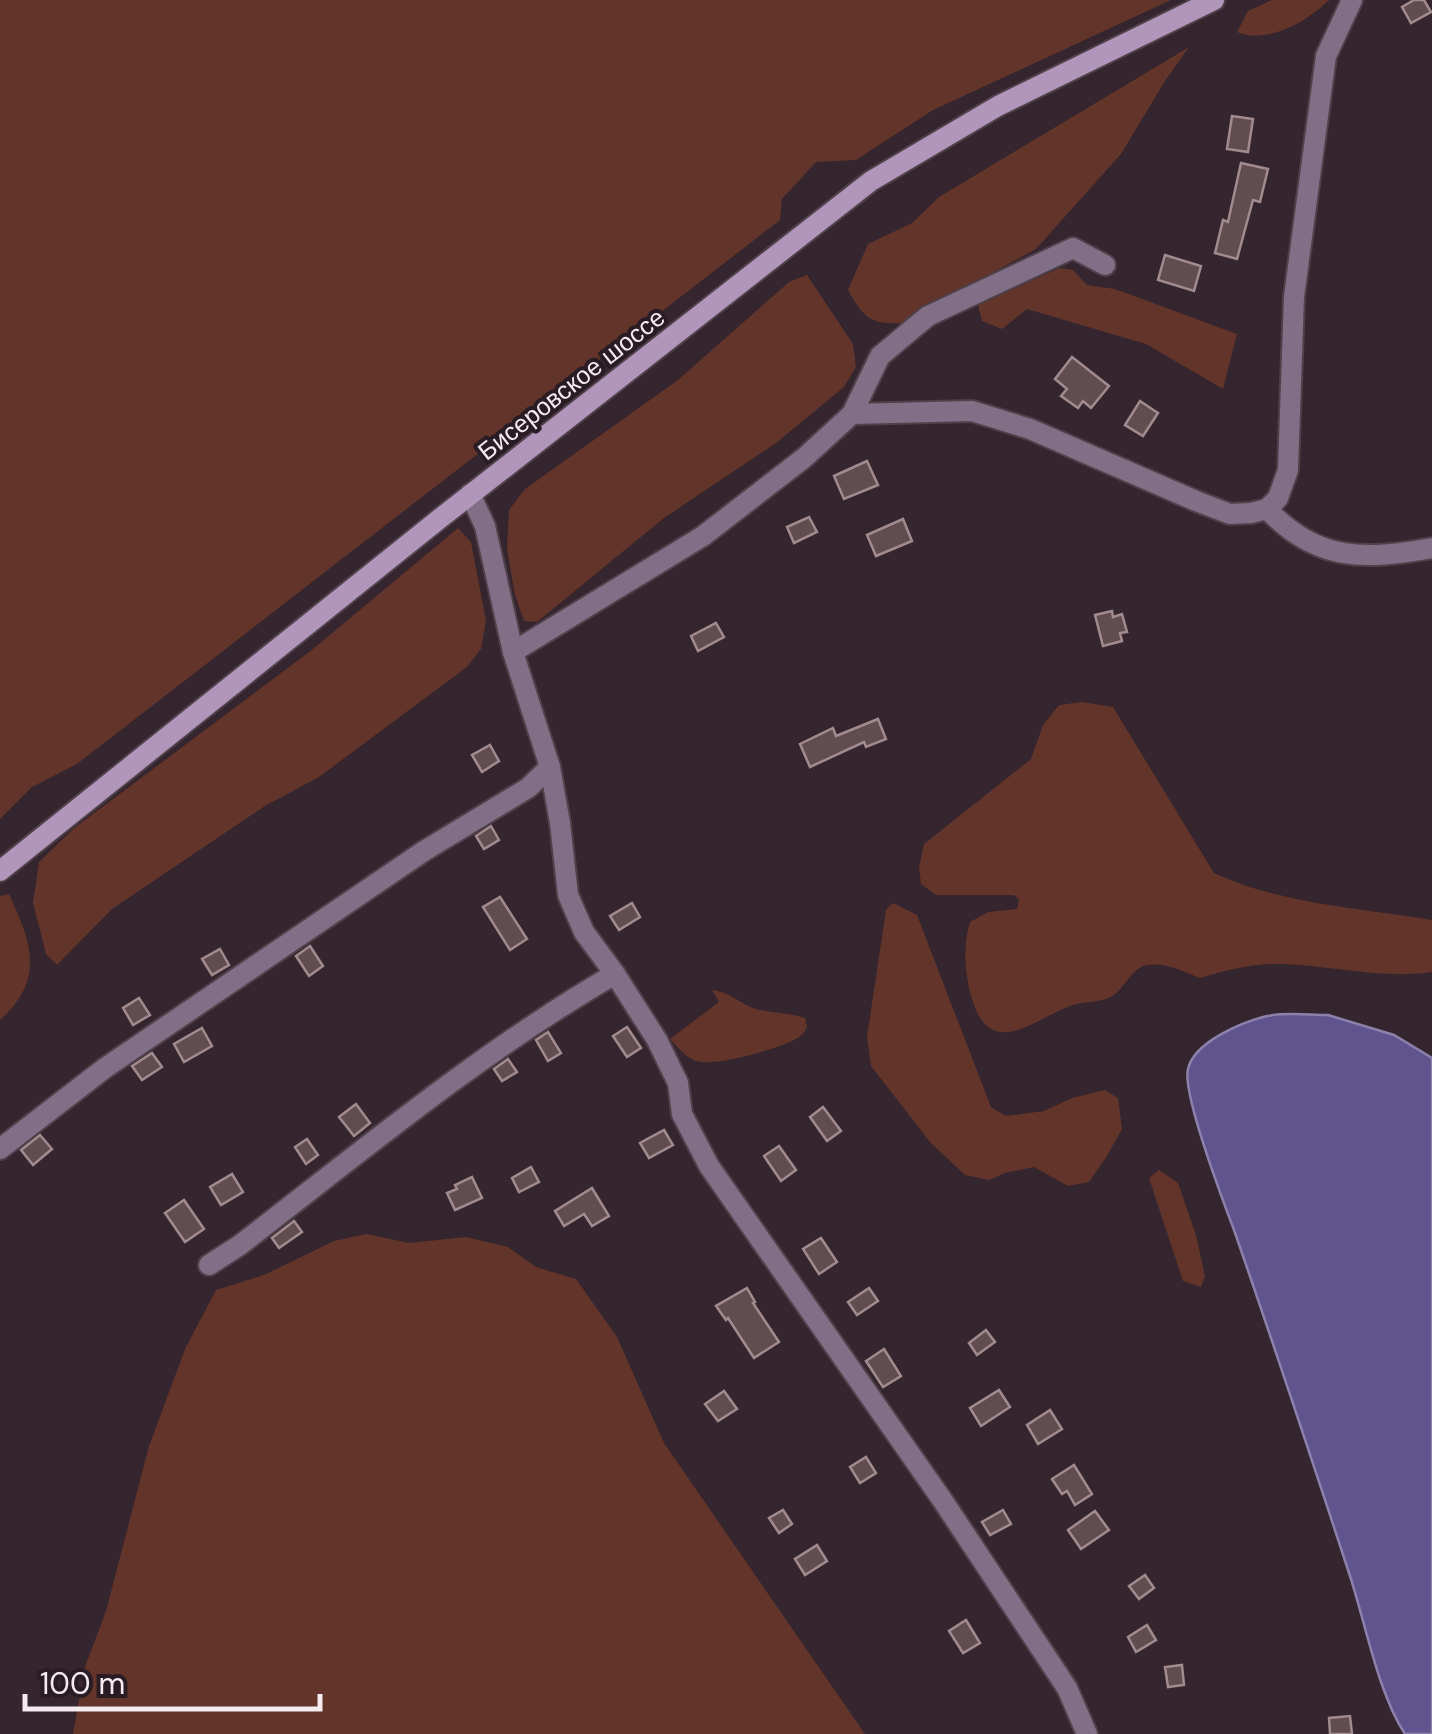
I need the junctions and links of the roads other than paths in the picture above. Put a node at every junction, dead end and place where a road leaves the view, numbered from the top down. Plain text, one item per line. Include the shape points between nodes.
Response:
1 (1214, 0) edge
2 (1352, 0) edge
3 (1105, 264) dead end
4 (852, 414) junction
5 (470, 494) junction
6 (1266, 509) junction
7 (1432, 548) edge
8 (513, 652) junction
9 (550, 767) junction
10 (0, 871) edge
11 (615, 974) junction
12 (0, 1149) edge
13 (209, 1265) dead end
14 (1087, 1734) edge

1 - 5 main road, Бисеровское шоссе via 998,106 871,181
2 - 6 street via 1326,56 1294,297 1288,470 1278,498
3 - 4 street via 1073,248 928,316 880,356
4 - 6 street via 972,411 1230,514
4 - 8 street via 703,536
5 - 8 street via 485,526
5 - 10 main road, Бисеровское шоссе
6 - 7 street via 1324,550 1366,556
8 - 9 street
9 - 11 street via 568,895 584,932
9 - 12 street via 528,788 105,1068
11 - 13 street via 492,1053
11 - 14 street via 657,1040 678,1084 682,1114 709,1166 943,1500 1066,1688

